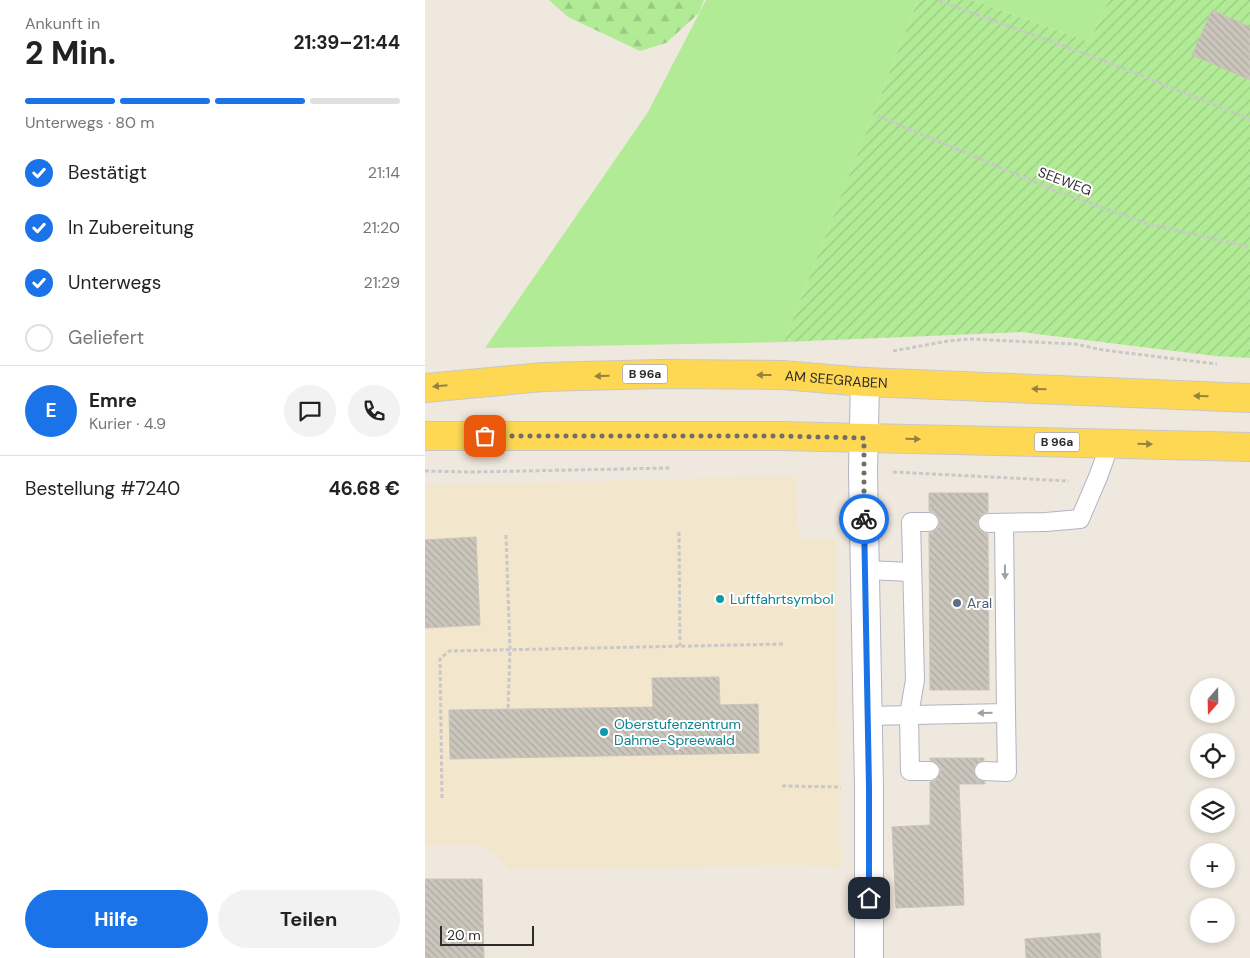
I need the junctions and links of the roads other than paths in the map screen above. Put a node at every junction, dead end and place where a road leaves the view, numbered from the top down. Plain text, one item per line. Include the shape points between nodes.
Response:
1 (865, 382) junction
2 (425, 388) edge
3 (1250, 398) edge
4 (425, 436) edge
5 (864, 438) junction
6 (1110, 444) junction
7 (1250, 447) edge
8 (929, 522) dead end
9 (866, 570) junction
10 (912, 572) junction
11 (1006, 713) junction
12 (909, 715) junction
13 (867, 716) junction
14 (930, 771) dead end
15 (984, 771) dead end
16 (869, 958) edge

1 -> 2 main road, AM SEEGRABEN / B 96a via 782,375 660,374 543,377
3 -> 1 main road, AM SEEGRABEN / B 96a
1 - 5 street
4 - 5 main road, B 96a
5 -> 6 main road, B 96a
5 - 9 street
6 -> 7 main road, B 96a
6 -> 11 lane via 1081,518 996,523
8 - 10 lane via 911,522
9 - 10 lane
9 - 13 street
10 - 12 lane via 915,680
11 -> 12 lane
11 - 15 lane via 1007,772
12 - 13 lane
12 - 14 lane via 910,771
13 - 16 street

